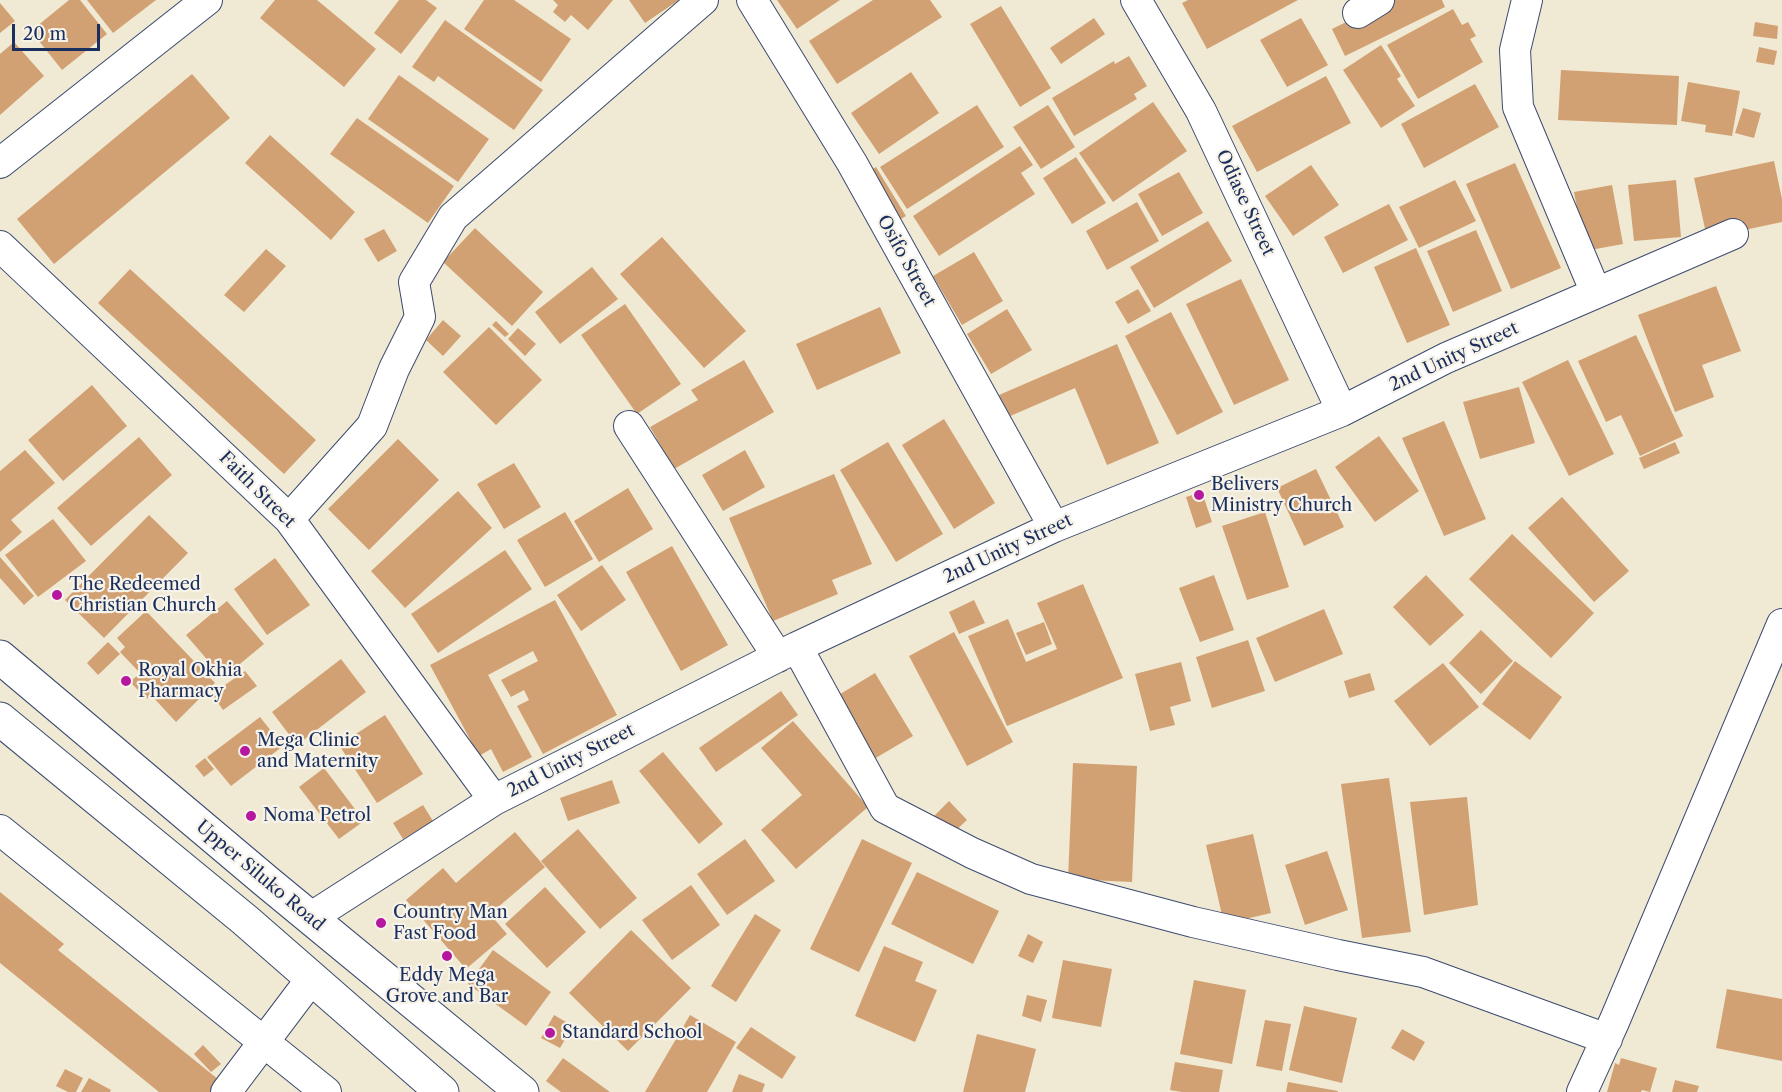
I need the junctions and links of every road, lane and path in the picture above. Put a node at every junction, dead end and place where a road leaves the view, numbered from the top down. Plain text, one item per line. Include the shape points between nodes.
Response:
1 (207, 0) edge
2 (703, 0) edge
3 (752, 0) edge
4 (1136, 0) edge
5 (1527, 0) edge
6 (0, 163) edge
7 (1733, 234) dead end
8 (0, 246) edge
9 (1596, 293) junction
10 (1342, 411) junction
11 (629, 426) dead end
12 (289, 519) junction
13 (1053, 527) junction
14 (1782, 624) edge
15 (788, 652) junction
16 (0, 657) edge
17 (0, 719) edge
18 (494, 800) junction
19 (0, 830) edge
20 (310, 918) junction
21 (312, 978) junction
22 (1607, 1039) junction
23 (264, 1041) junction
24 (226, 1092) edge
25 (326, 1092) edge
26 (442, 1092) edge
27 (522, 1092) edge
28 (1582, 1092) edge

1 - 6 street
2 - 12 street via 453,217 414,282 420,317 372,426
3 - 13 street, Osifo Street via 852,163
4 - 10 street, Odiase Street via 1201,111
5 - 9 street via 1515,50 1518,106
7 - 9 street, 2nd Unity Street
8 - 12 street, Faith Street
9 - 10 street, 2nd Unity Street via 1446,358
10 - 13 street, 2nd Unity Street
11 - 15 street
12 - 18 street, Faith Street
13 - 15 street, 2nd Unity Street
14 - 22 street
15 - 18 street, 2nd Unity Street
15 - 22 street via 885,808 972,853 1031,879 1182,920 1423,972
16 - 20 main road, Upper Siluko Road
17 - 21 main road
18 - 20 street, 2nd Unity Street
19 - 23 street
20 - 27 main road, Upper Siluko Road
21 - 23 street
21 - 26 main road
22 - 28 street
23 - 24 street
23 - 25 street

